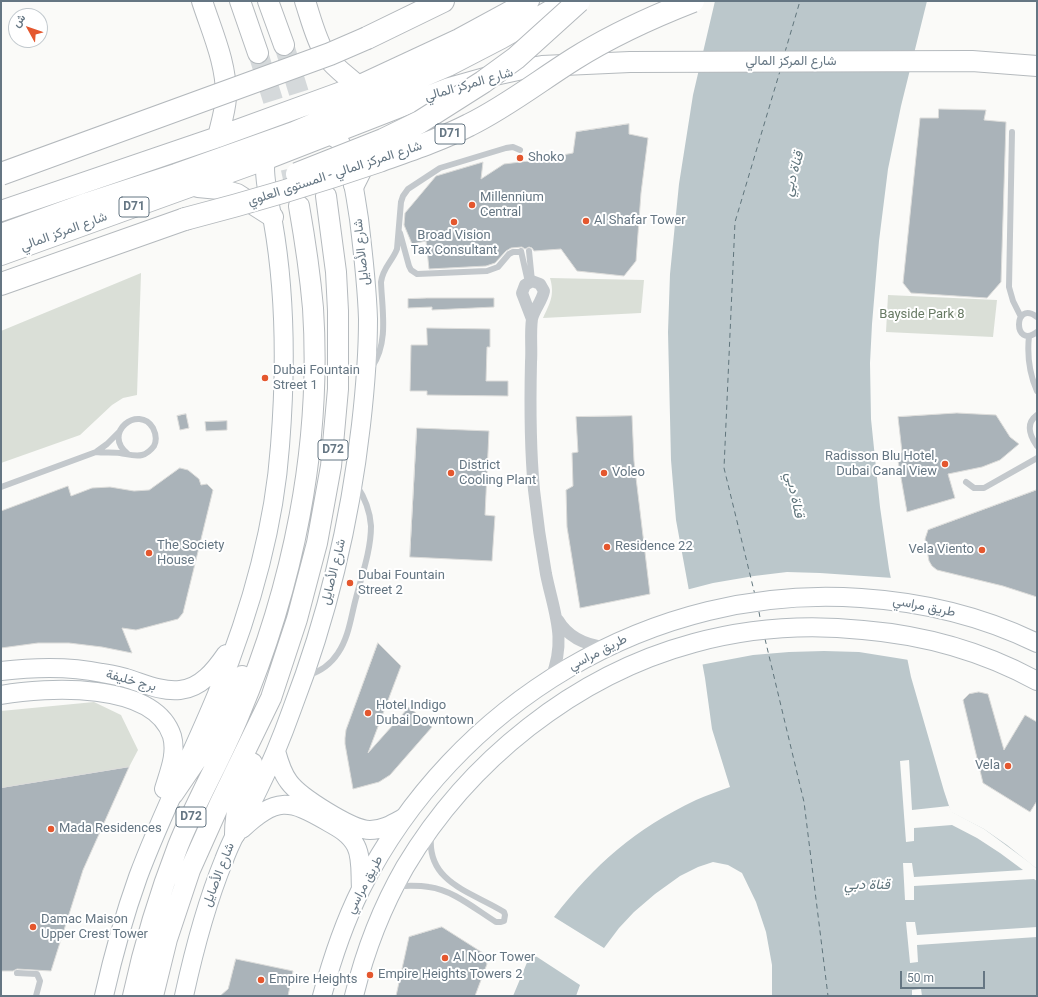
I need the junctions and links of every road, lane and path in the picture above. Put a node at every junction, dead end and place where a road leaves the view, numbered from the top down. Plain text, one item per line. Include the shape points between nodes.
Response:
1 (202, 1) edge
2 (240, 1) edge
3 (268, 1) edge
4 (305, 1) edge
5 (529, 1) edge
6 (567, 1) edge
7 (580, 1) edge
8 (694, 1) edge
9 (438, 2) edge
10 (284, 45) tunnel mouth
11 (258, 53) tunnel mouth
12 (1037, 66) edge
13 (358, 86) junction
14 (427, 96) junction
15 (343, 120) junction
16 (294, 132) junction
17 (1012, 132) dead end
18 (328, 134) junction
19 (218, 137) junction
20 (520, 150) dead end
21 (267, 159) junction
22 (1, 174) edge
23 (354, 185) junction
24 (190, 187) junction
25 (326, 196) tunnel mouth
26 (299, 206) tunnel mouth
27 (1, 210) edge
28 (272, 217) junction
29 (185, 219) junction
30 (399, 230) junction
31 (1, 234) edge
32 (529, 251) dead end
33 (1, 255) edge
34 (530, 282) junction
35 (1, 284) edge
36 (1021, 317) junction
37 (1037, 317) edge
38 (532, 319) junction
39 (1037, 332) edge
40 (1029, 336) junction
41 (366, 372) junction
42 (1037, 391) edge
43 (1037, 415) edge
44 (119, 432) junction
45 (1037, 446) edge
46 (96, 452) junction
47 (128, 454) junction
48 (1037, 458) edge
49 (353, 481) junction
50 (966, 482) dead end
51 (1, 487) edge
52 (276, 613) junction
53 (555, 615) junction
54 (238, 636) junction
55 (1037, 643) edge
56 (609, 645) junction
57 (26, 668) junction
58 (1, 671) edge
59 (1, 678) edge
60 (304, 678) junction
61 (551, 678) junction
62 (1037, 681) edge
63 (1, 695) edge
64 (271, 698) junction
65 (276, 751) junction
66 (173, 794) junction
67 (405, 816) junction
68 (435, 821) junction
69 (155, 833) junction
70 (235, 834) junction
71 (395, 886) junction
72 (361, 888) junction
73 (17, 973) dead end
74 (356, 993) edge
75 (36, 996) edge
76 (104, 996) edge
77 (133, 996) edge
78 (153, 996) edge
79 (184, 996) edge
80 (322, 996) edge

1 - 19 main road via 225,75 225,110
2 - 11 main road
3 - 10 main road
4 - 13 main road via 326,56
5 - 13 main road via 446,45
6 - 15 main road via 448,66 394,90
7 - 29 highway, bridge via 516,58 420,122 382,140
8 - 29 highway, شارع المركز المالي - المستوى العلوي / D71, bridge via 643,21 619,34 575,59 516,99 442,138 266,198
9 - 22 highway, bridge via 330,54
12 - 14 main road, شارع المركز المالي via 972,61 630,62 542,66 472,81
13 - 19 main road
14 - 15 main road, شارع المركز المالي
14 - 23 main road via 377,144
15 - 16 main road
15 - 18 main road, شارع المركز المالي
16 - 18 street via 312,131
16 - 21 street via 276,146
16 - 31 main road
17 - 36 lane via 1009,287
18 - 21 main road, شارع المركز المالي / D71
18 - 23 street, شارع الأصايل via 343,147
19 - 27 main road
20 - 30 lane via 514,147 506,148 440,168 414,185 403,196
21 - 24 main road, شارع المركز المالي / D71
21 - 28 street via 265,175
23 - 41 street, شارع الأصايل via 366,288
24 - 28 main road via 228,190 246,198
24 - 33 main road, شارع المركز المالي / D71
25 - 64 main road, شارع الأصايل / D72 via 338,311 338,381 330,474 317,543 297,619
26 - 52 main road, D72 via 313,308 313,412 299,521
28 - 54 street via 280,262 284,322 284,390 280,450 268,536
29 - 35 highway, شارع المركز المالي - المستوى العلوي / D71
30 - 34 lane via 409,266 417,274 487,271 498,266 509,254 521,252
30 - 41 lane via 395,255 382,274 382,346 376,360
32 - 34 lane
34 - 38 street via 525,285 522,293
34 - 38 street via 540,284 544,291
36 - 37 lane via 1028,313
36 - 40 lane via 1018,322 1019,329
38 - 53 street via 530,424 534,488 542,552
39 - 40 lane
40 - 42 lane via 1028,358
41 - 49 street, شارع الأصايل
43 - 45 lane via 1029,427
44 - 46 lane
44 - 47 lane via 120,445
44 - 47 lane via 127,422 139,419 151,425 155,432 154,446 149,452 135,456
46 - 47 lane
46 - 51 lane
48 - 50 lane via 984,488 974,488
49 - 60 street, شارع الأصايل via 333,578
49 - 60 lane via 366,502 371,526 349,627 343,645 334,659 323,669
52 - 66 main road via 217,726
52 - 77 main road, D72 via 237,721 192,814 169,870 146,941
53 - 56 street via 560,624 576,638 590,644
53 - 61 street via 560,640 556,666
54 - 57 street, برج خليفة via 213,672 193,687 180,690 168,690 94,672
54 - 66 street via 216,695
55 - 56 street, طريق مراسي via 976,618 927,606 821,596 741,604 702,612 663,623
56 - 61 street, طريق مراسي
57 - 58 street, برج خليفة
57 - 59 street
60 - 65 street, شارع الأصايل
61 - 67 street, طريق مراسي via 472,740
62 - 68 street, طريق مراسي via 966,651 894,633 793,627 743,633 700,642 670,650 625,668 563,703 513,741 482,769
63 - 69 street via 43,690 85,691 126,699 146,706 158,714 167,724 174,751
64 - 70 main road via 262,738 240,797
64 - 78 main road, شارع الأصايل / D72 via 190,870 167,939
65 - 67 street via 284,774 296,789 338,818 368,830 382,828
65 - 70 street, شارع الأصايل
66 - 69 street
67 - 72 street, طريق مراسي
68 - 71 street, طريق مراسي
68 - 71 lane via 430,845 437,868 447,880 504,912 504,921 496,922 443,890
69 - 76 street via 123,921
70 - 72 street via 263,811 274,806 297,806 308,810 351,839 358,854
70 - 79 street, شارع الأصايل via 206,908
71 - 74 street, طريق مراسي via 369,945
72 - 80 street, طريق مراسي via 338,942
73 - 75 lane via 37,974 40,981

